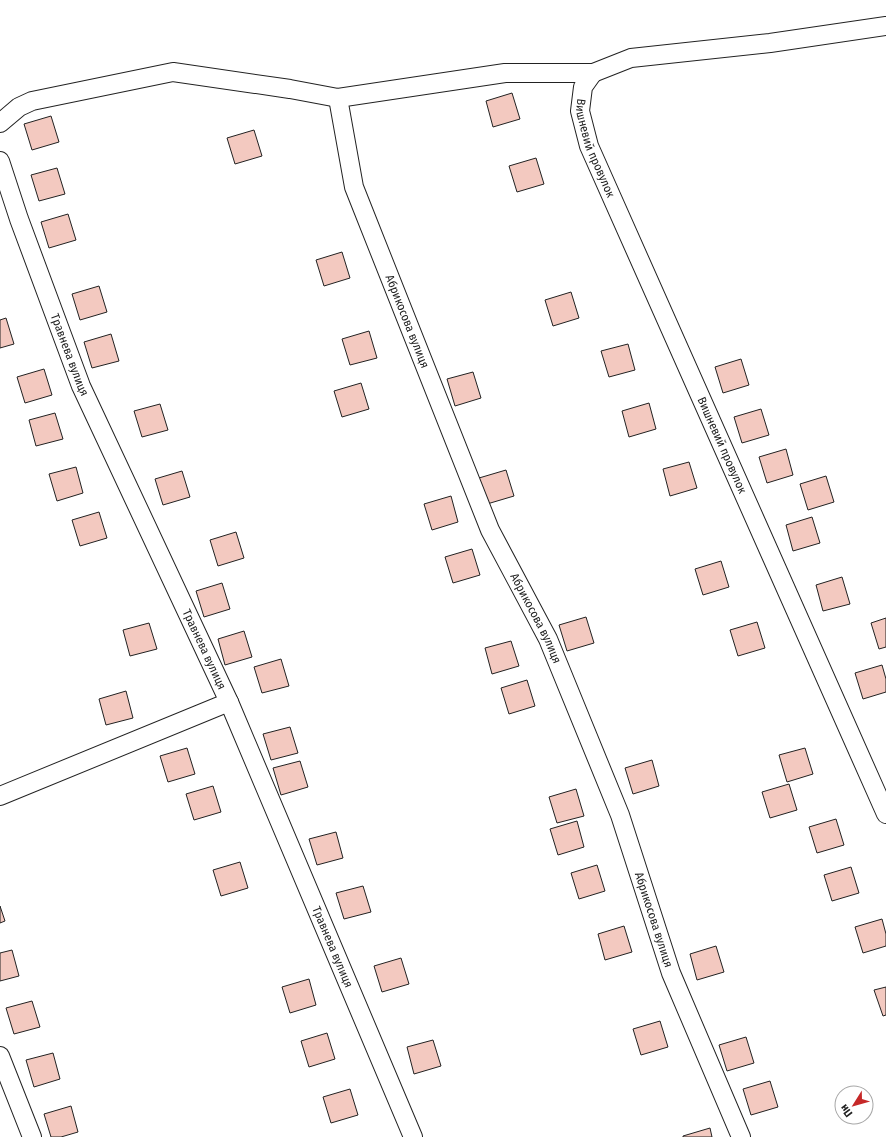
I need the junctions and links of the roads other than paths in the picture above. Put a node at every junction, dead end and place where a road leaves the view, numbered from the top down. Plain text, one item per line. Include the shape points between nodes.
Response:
1 (886, 26) edge
2 (593, 73) junction
3 (338, 98) junction
4 (0, 123) edge
5 (0, 160) edge
6 (229, 702) junction
7 (0, 796) edge
8 (886, 814) edge
9 (0, 1056) edge
10 (32, 1137) edge
11 (413, 1137) edge
12 (741, 1137) edge

1 - 2 street via 770,43 631,58
2 - 3 street via 505,73
2 - 8 street, Вишневий провулок via 583,87 580,111 589,146
3 - 4 street via 174,72 32,101 19,107
3 - 12 street, Абрикосова вулиця via 354,187 490,530 548,639 605,778 620,815 671,973
5 - 6 street, Травнева вулиця via 19,219 81,386
6 - 7 street
6 - 11 street, Травнева вулиця
9 - 10 street

